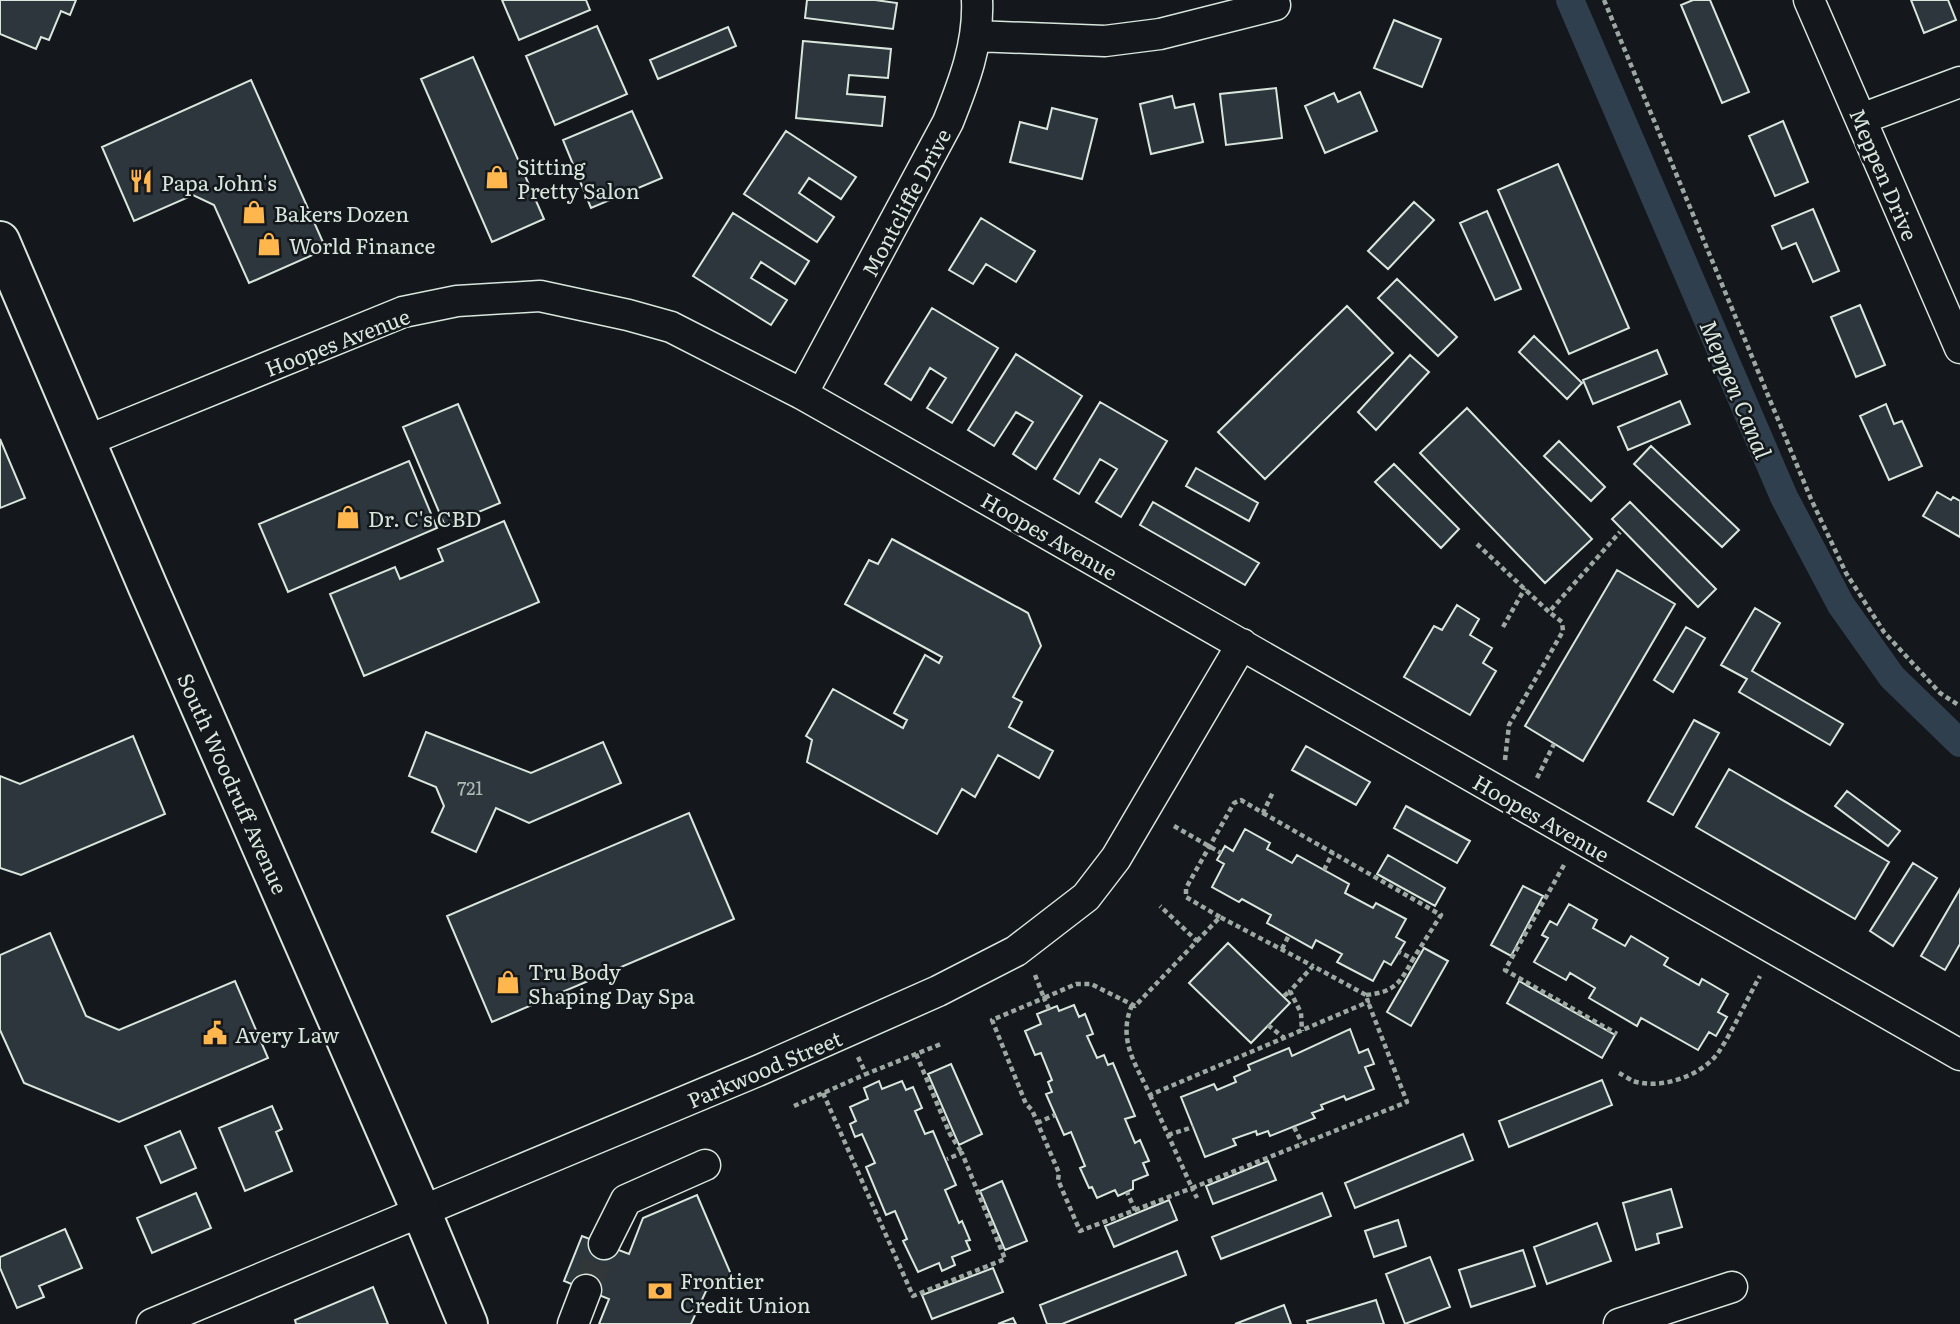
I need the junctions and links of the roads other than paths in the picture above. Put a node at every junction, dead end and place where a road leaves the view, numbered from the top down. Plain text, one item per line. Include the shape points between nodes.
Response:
1 (977, 0) edge
2 (1809, 0) edge
3 (1276, 5) dead end
4 (975, 36) junction
5 (1960, 82) edge
6 (1861, 119) junction
7 (0, 242) edge
8 (1960, 348) edge
9 (802, 394) junction
10 (86, 441) junction
11 (1242, 644) junction
12 (1960, 1055) edge
13 (705, 1166) dead end
14 (422, 1213) junction
15 (604, 1244) tunnel mouth
16 (1732, 1287) dead end
17 (586, 1290) tunnel mouth
18 (152, 1324) edge
19 (468, 1324) edge
20 (573, 1324) edge
21 (1619, 1324) edge

1 - 4 street, Montcliffe Drive
2 - 6 street, Meppen Drive
3 - 4 street via 1160,34 1105,41
4 - 9 street, Montcliffe Drive via 967,76 948,122
5 - 6 street
6 - 8 street, Meppen Drive
7 - 10 main road, South Woodruff Avenue
9 - 10 street, Hoopes Avenue via 671,327 540,296 468,300 403,313
9 - 11 street, Hoopes Avenue
10 - 14 main road, South Woodruff Avenue
11 - 12 street, Hoopes Avenue
11 - 14 street, Parkwood Street via 1116,859 1086,897 1016,951 823,1043
13 - 15 street via 626,1200
14 - 18 street, Parkwood Street
14 - 19 main road, South Woodruff Avenue
16 - 21 street
17 - 20 street

